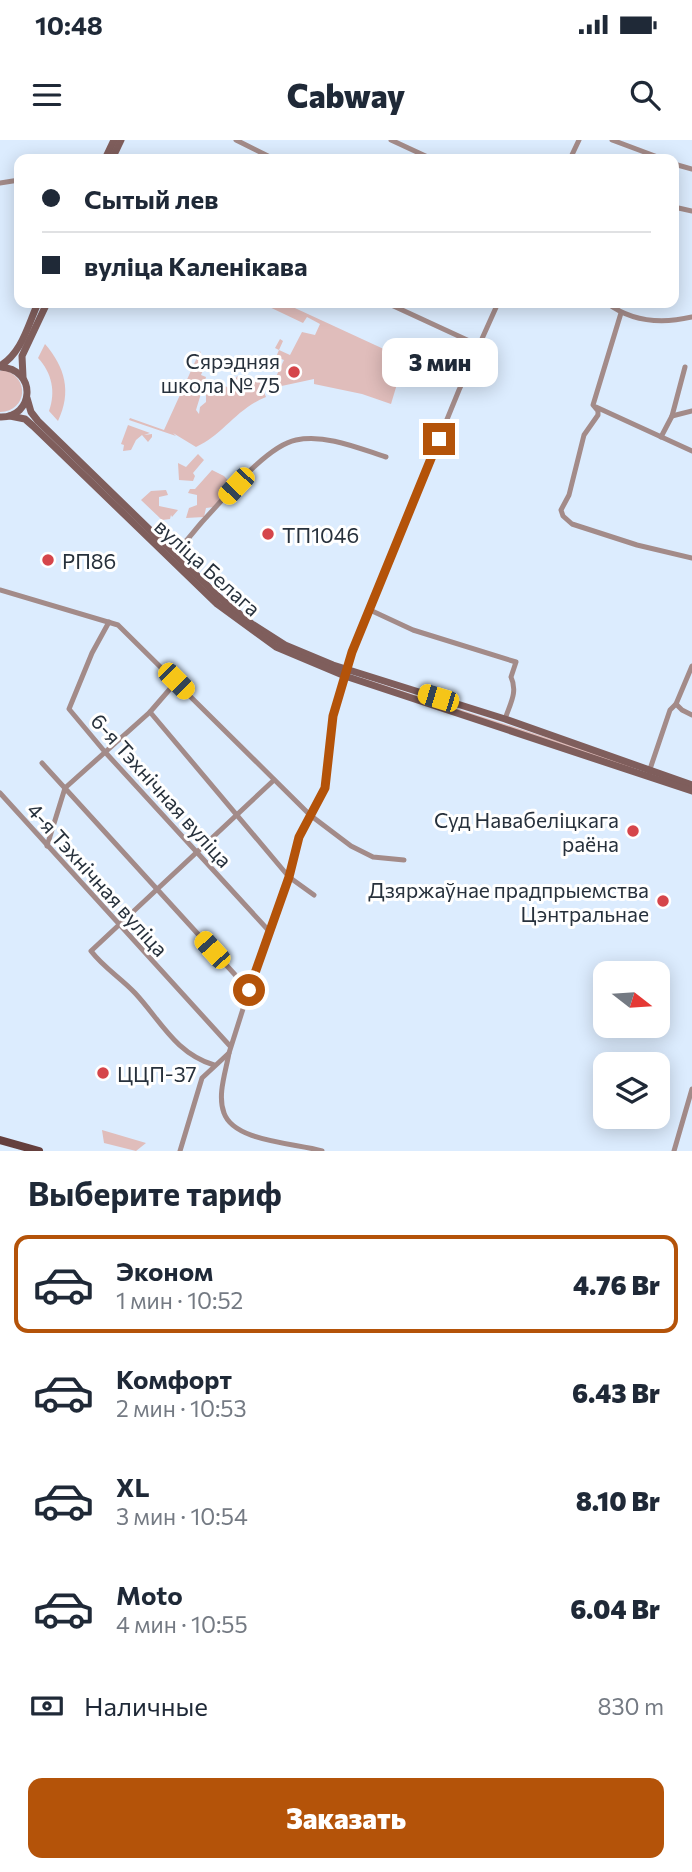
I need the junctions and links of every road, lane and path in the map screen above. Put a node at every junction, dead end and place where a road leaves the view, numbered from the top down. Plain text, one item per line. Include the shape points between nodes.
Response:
1 (236, 140) edge
2 (391, 140) edge
3 (612, 140) edge
4 (264, 154) edge
5 (421, 154) edge
6 (650, 154) edge
7 (36, 308) edge
8 (45, 308) edge
9 (398, 308) edge
10 (496, 308) edge
11 (614, 308) edge
12 (621, 313) junction
13 (692, 317) edge
14 (478, 345) junction
15 (0, 367) edge
16 (685, 368) dead end
17 (23, 378) junction
18 (27, 398) junction
19 (593, 405) junction
20 (692, 411) edge
21 (672, 416) junction
22 (3, 418) edge
23 (661, 438) junction
24 (692, 451) edge
25 (386, 457) dead end
26 (173, 554) junction
27 (692, 558) edge
28 (0, 590) edge
29 (370, 610) junction
30 (110, 622) junction
31 (692, 666) edge
32 (346, 673) junction
33 (176, 681) junction
34 (676, 704) junction
35 (149, 712) junction
36 (692, 715) edge
37 (505, 719) junction
38 (104, 752) junction
39 (42, 763) dead end
40 (649, 772) junction
41 (274, 780) junction
42 (692, 785) edge
43 (65, 788) junction
44 (692, 791) edge
45 (0, 793) edge
46 (236, 815) junction
47 (310, 815) junction
48 (47, 846) junction
49 (196, 851) junction
50 (404, 860) dead end
51 (289, 877) junction
52 (158, 889) junction
53 (314, 895) dead end
54 (119, 925) junction
55 (269, 931) junction
56 (249, 990) junction
57 (230, 1050) junction
58 (214, 1065) junction
59 (692, 1089) edge
60 (0, 1140) edge
61 (39, 1151) edge
62 (180, 1151) edge
63 (322, 1151) edge
64 (674, 1151) edge

1 - 4 street
2 - 5 street
3 - 6 street
7 - 15 street via 18,349
8 - 17 street, вуліца Белага via 22,356
9 - 14 street
10 - 14 street
11 - 12 street
12 - 13 street via 652,321
12 - 19 street
14 - 29 street
15 - 17 street via 13,369
16 - 21 street
17 - 18 street, вуліца Белага
18 - 22 street via 22,408
18 - 26 street, вуліца Белага via 38,421
19 - 23 street
19 - 27 street via 598,415 584,435 563,516 572,524
20 - 21 street
21 - 23 street
22 - 32 street, вуліца Белага via 25,419 217,604 249,629 284,651
23 - 24 street
25 - 26 street via 314,439 279,447
26 - 32 street, вуліца Белага via 252,624
28 - 30 street
29 - 32 street
29 - 37 street via 413,630 516,662 511,677 515,689
30 - 33 street
30 - 38 street, 6-я Тэхнічная вуліца via 69,709
31 - 34 street
32 - 37 street, вуліца Белага
32 - 40 street, вуліца Белага
32 - 47 street via 333,716 325,788
33 - 35 street
33 - 41 street
34 - 36 street
34 - 40 street
35 - 38 street
35 - 46 street
37 - 40 street, вуліца Белага
38 - 43 street
38 - 49 street, 6-я Тэхнічная вуліца
39 - 43 street
40 - 42 street, вуліца Белага
40 - 44 street, вуліца Белага
41 - 46 street
41 - 47 street
43 - 48 street
43 - 52 street
45 - 48 street, 4-я Тэхнічная вуліца
46 - 49 street
46 - 51 street
47 - 50 street via 373,857
47 - 51 street
48 - 54 street, 4-я Тэхнічная вуліца
49 - 52 street
49 - 55 street, 6-я Тэхнічная вуліца
51 - 53 street
51 - 55 street
52 - 54 street
52 - 56 street
54 - 57 street, 4-я Тэхнічная вуліца
54 - 58 street via 91,951 178,1046 197,1060
55 - 56 street
56 - 57 street
57 - 58 street
57 - 63 street via 222,1091 223,1112 229,1122 247,1135
58 - 62 street via 202,1078
59 - 64 street
60 - 61 main road

